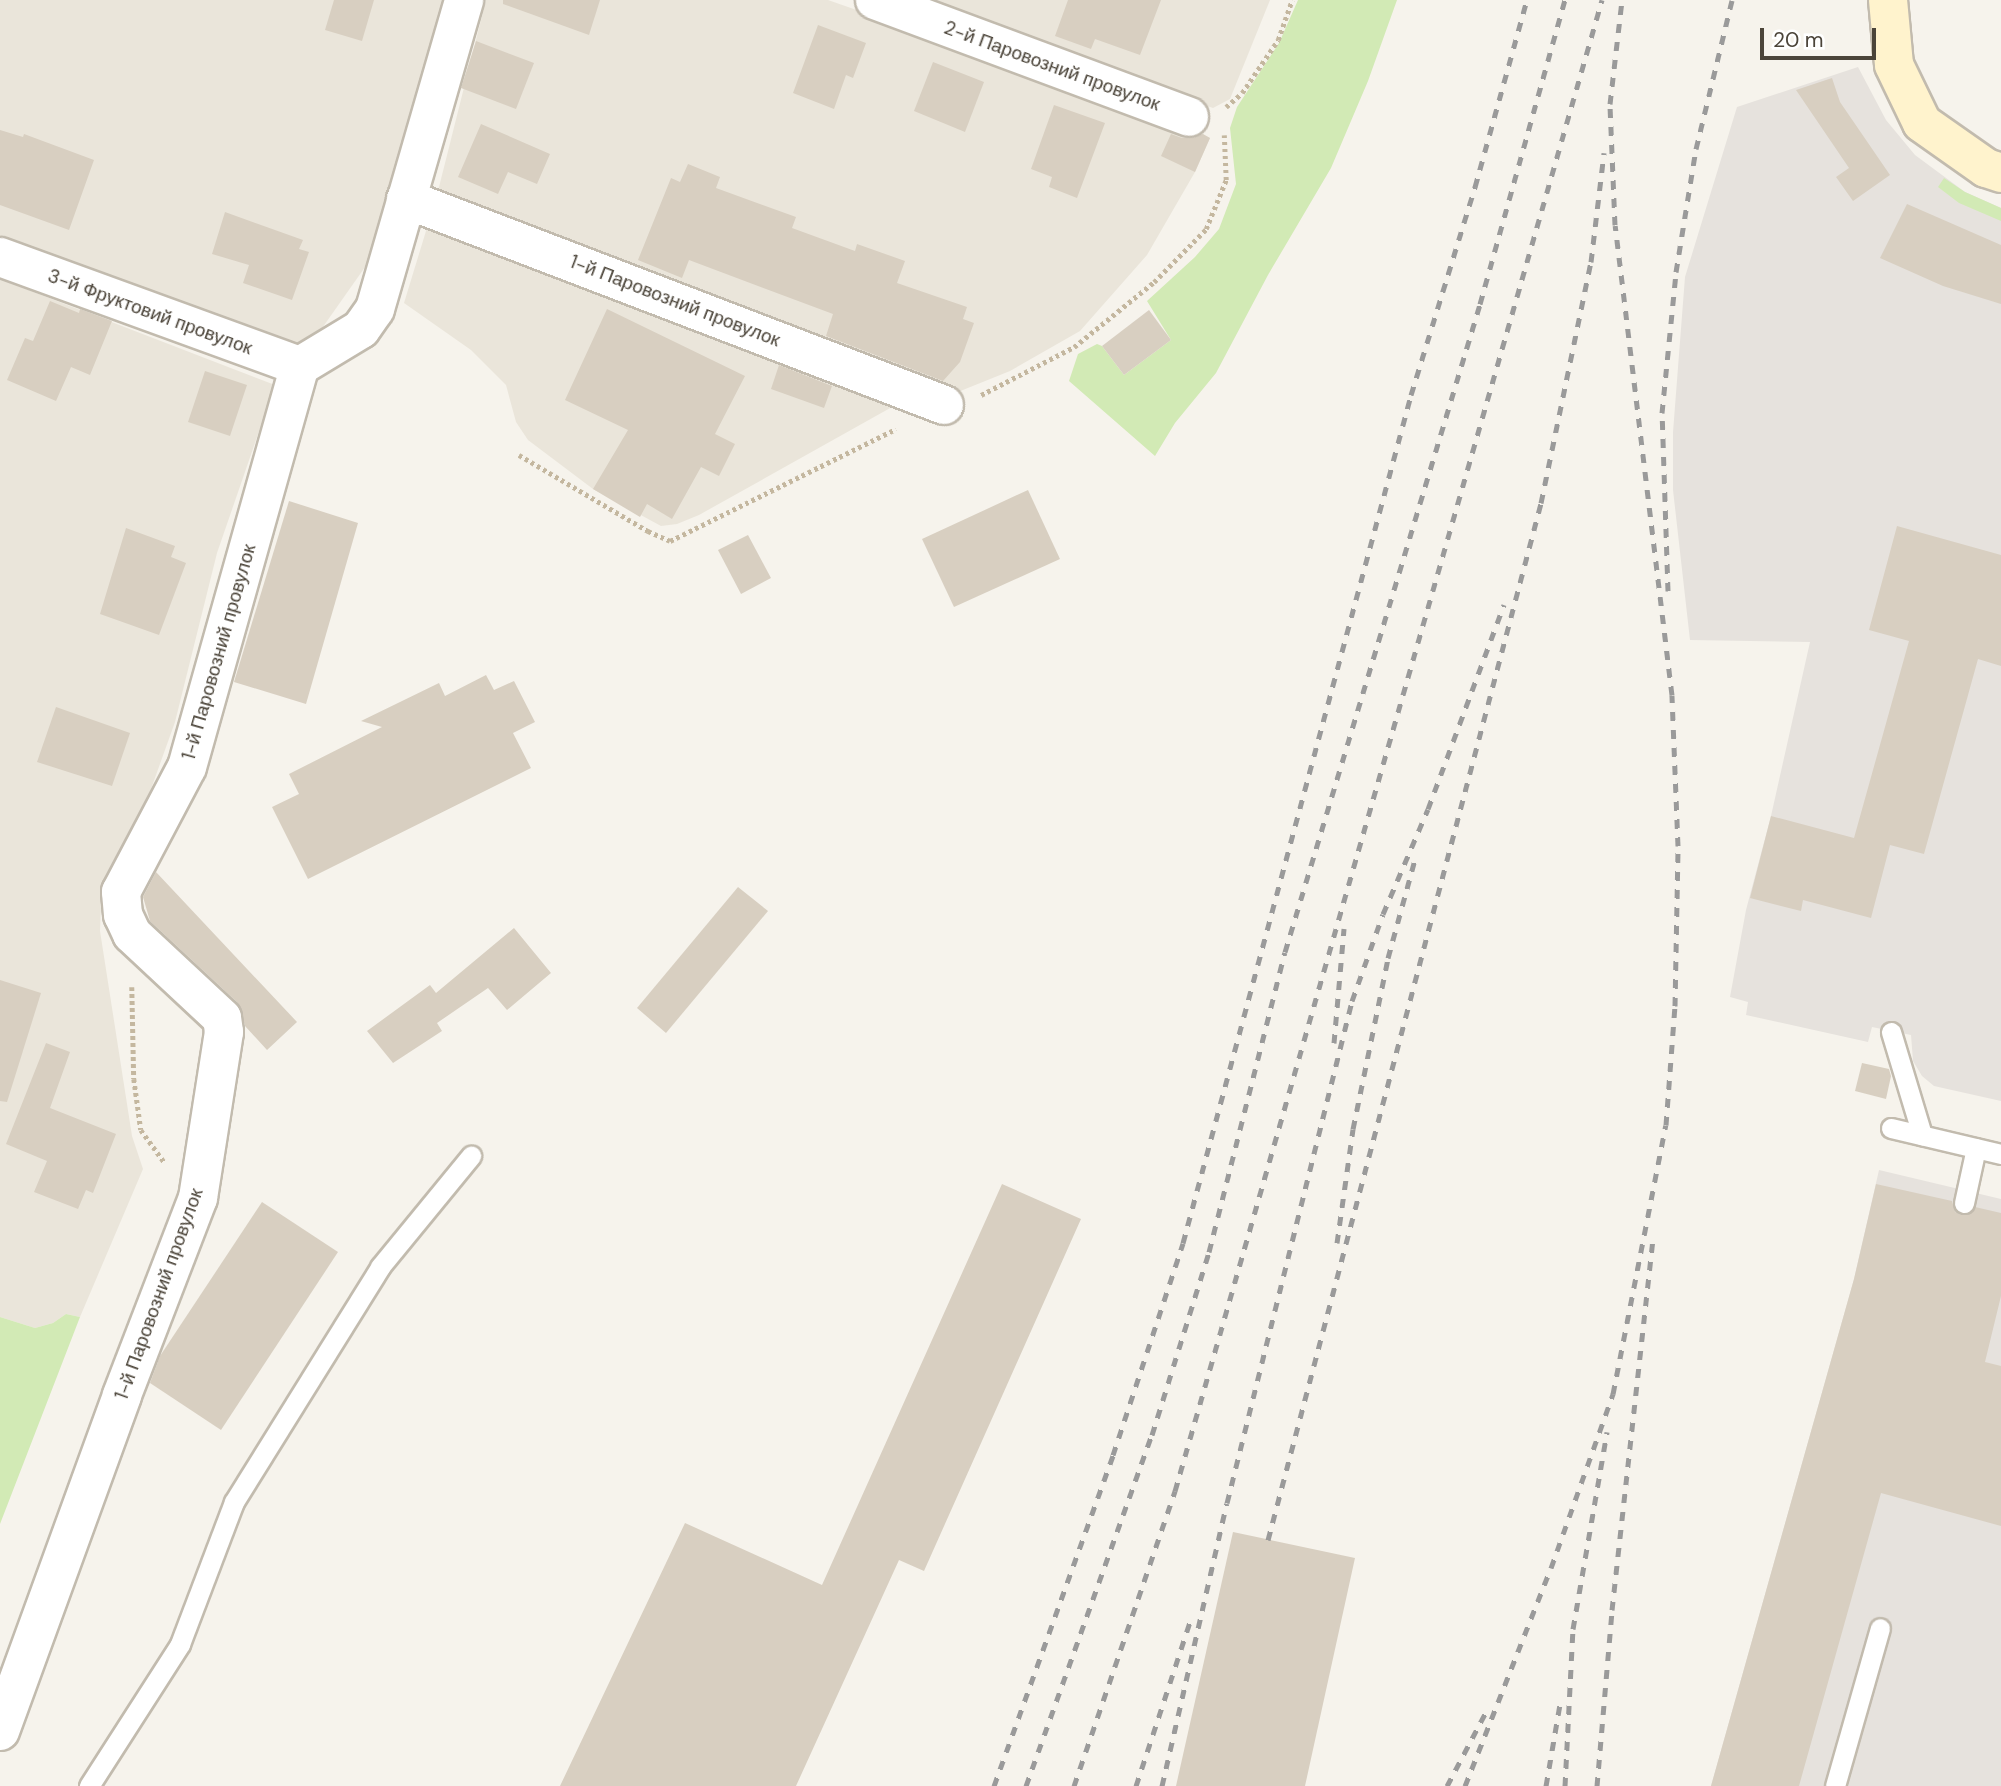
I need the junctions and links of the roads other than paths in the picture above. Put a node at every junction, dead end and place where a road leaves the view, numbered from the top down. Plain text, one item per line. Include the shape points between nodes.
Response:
1 (464, 0) edge
2 (874, 0) edge
3 (1888, 0) edge
4 (1189, 117) road end
5 (2001, 173) edge
6 (406, 198) junction
7 (0, 257) edge
8 (300, 366) junction
9 (944, 405) dead end
10 (1891, 1032) dead end
11 (1891, 1128) dead end
12 (1922, 1135) junction
13 (1976, 1148) junction
14 (2001, 1154) edge
15 (471, 1156) dead end
16 (1964, 1203) dead end
17 (1880, 1628) dead end
18 (0, 1731) edge
19 (89, 1786) edge
20 (1835, 1786) edge

1 - 6 street
2 - 4 street, 2-й Паровозний провулок
3 - 5 main road via 1895,65 1922,123 1986,168
6 - 8 street via 374,309 361,329
6 - 9 street, 1-й Паровозний провулок
7 - 8 street, 3-й Фруктовий провулок
8 - 18 street, 1-й Паровозний провулок via 187,767 121,891 123,915 132,934 222,1018 198,1198
10 - 12 lane
11 - 12 lane
12 - 13 lane
13 - 14 lane
13 - 16 lane
15 - 19 lane via 380,1267 234,1502 180,1644
17 - 20 lane

